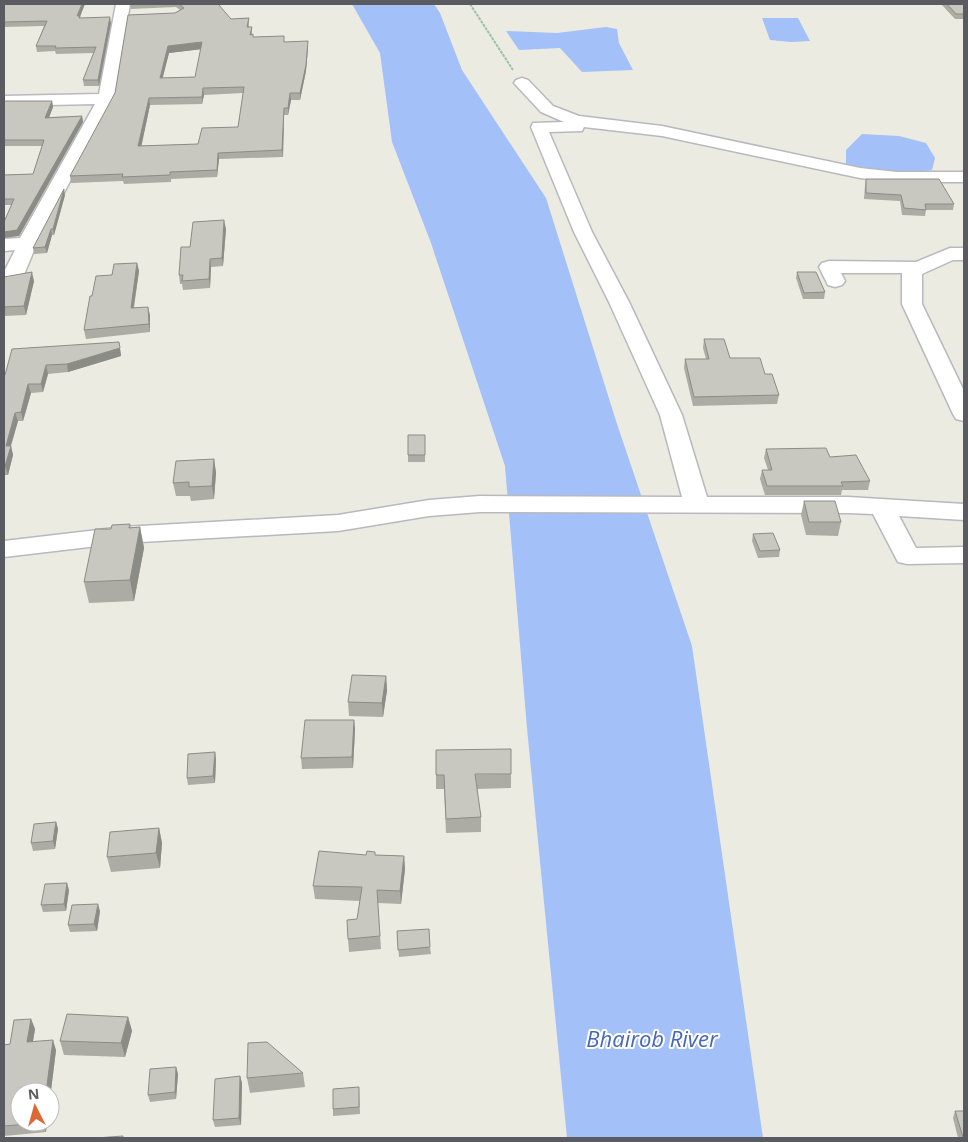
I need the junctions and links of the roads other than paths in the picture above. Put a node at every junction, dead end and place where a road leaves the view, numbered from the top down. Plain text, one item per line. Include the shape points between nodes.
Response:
1 (125, 11) edge
2 (522, 83) road end
3 (106, 99) junction
4 (4, 101) edge
5 (576, 127) dead end
6 (964, 177) edge
7 (27, 243) junction
8 (4, 245) edge
9 (964, 254) edge
10 (914, 267) dead end
11 (4, 278) edge
12 (835, 281) dead end
13 (964, 414) edge
14 (696, 505) junction
15 (882, 507) junction
16 (964, 512) edge
17 (4, 549) edge
18 (964, 554) edge

1 - 3 street
2 - 6 street via 547,108 576,121 662,131 860,173 897,177
3 - 4 street
3 - 7 street
5 - 14 street via 539,127 583,232 671,415
7 - 8 street
7 - 11 street via 13,277
9 - 13 street via 950,254 912,271 912,304
10 - 12 street via 829,267
14 - 15 street
14 - 17 street via 480,504 429,508 338,523 123,535
15 - 16 street
15 - 18 street via 907,556

